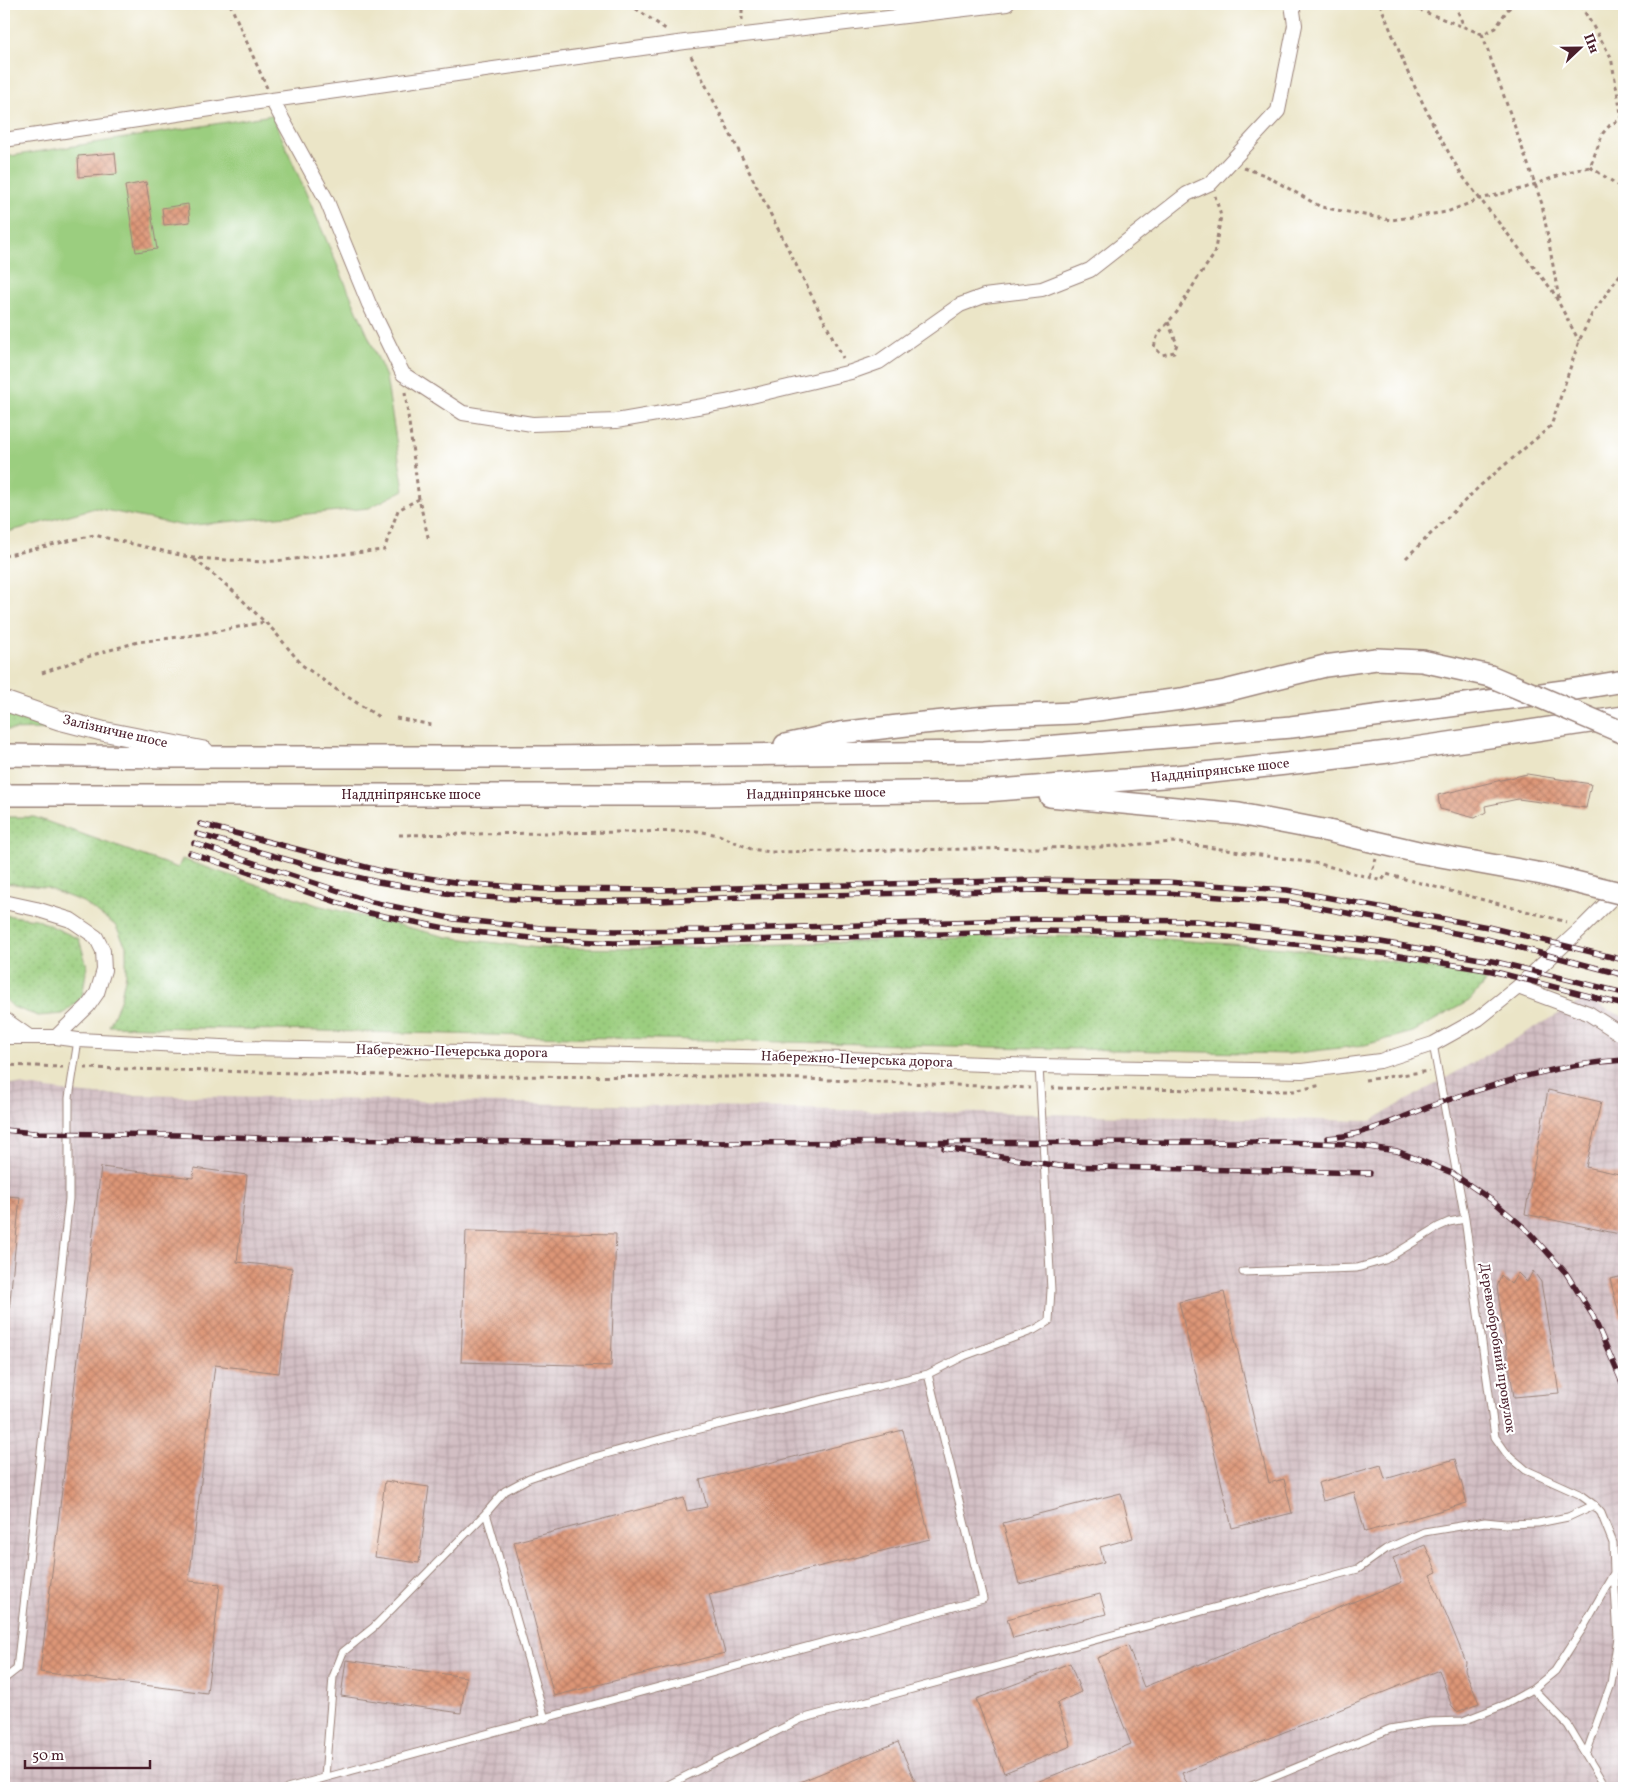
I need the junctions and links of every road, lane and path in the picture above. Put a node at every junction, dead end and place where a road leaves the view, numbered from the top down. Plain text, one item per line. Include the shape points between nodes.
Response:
1 (230, 4) edge
2 (629, 4) edge
3 (1007, 4) edge
4 (1292, 4) edge
5 (1380, 4) edge
6 (1404, 4) edge
7 (1456, 4) edge
8 (1514, 4) edge
9 (1580, 4) edge
10 (1464, 27) junction
11 (1482, 34) junction
12 (684, 42) junction
13 (272, 100) junction
14 (1623, 120) edge
15 (4, 140) edge
16 (1230, 164) junction
17 (1590, 167) junction
18 (1211, 183) junction
19 (1535, 185) junction
20 (1624, 189) edge
21 (1480, 199) junction
22 (1624, 269) edge
23 (1559, 303) junction
24 (1168, 322) junction
25 (1579, 341) junction
26 (850, 372) junction
27 (402, 374) junction
28 (419, 499) junction
29 (429, 541) dead end
30 (4, 556) edge
31 (193, 558) junction
32 (1406, 558) dead end
33 (265, 622) junction
34 (42, 673) dead end
35 (1624, 681) edge
36 (4, 701) edge
37 (1624, 716) edge
38 (379, 717) dead end
39 (396, 718) dead end
40 (432, 725) dead end
41 (1624, 733) edge
42 (4, 755) edge
43 (739, 755) junction
44 (228, 756) junction
45 (985, 791) junction
46 (4, 795) edge
47 (398, 835) dead end
48 (1624, 888) edge
49 (4, 902) edge
50 (1584, 926) junction
51 (1518, 987) junction
52 (4, 1019) edge
53 (28, 1036) junction
54 (1624, 1036) edge
55 (4, 1037) edge
56 (56, 1037) junction
57 (78, 1040) junction
58 (1433, 1044) junction
59 (4, 1065) edge
60 (1039, 1066) junction
61 (74, 1068) junction
62 (1438, 1070) junction
63 (1360, 1080) dead end
64 (1332, 1083) dead end
65 (1039, 1088) junction
66 (1465, 1219) junction
67 (1243, 1272) dead end
68 (928, 1374) junction
69 (1594, 1505) junction
70 (486, 1512) junction
71 (1614, 1573) junction
72 (4, 1679) edge
73 (1533, 1689) junction
74 (545, 1719) junction
75 (1586, 1754) junction
76 (325, 1777) junction
77 (287, 1788) edge
78 (662, 1788) edge
79 (1247, 1788) edge
80 (1606, 1788) edge

1 - 13 path
2 - 12 path
3 - 12 street
4 - 16 street via 1295,25 1278,111
5 - 21 path via 1437,132
6 - 10 path
7 - 10 path
8 - 11 path via 1496,28
9 - 14 path via 1611,57
10 - 11 path
11 - 19 path
12 - 13 street
12 - 26 path
13 - 15 street
13 - 27 street via 326,199
14 - 17 path via 1611,124 1603,133
16 - 18 street
16 - 21 path via 1265,175 1321,207 1391,220 1446,212
17 - 19 path
17 - 20 path
18 - 24 path via 1221,216 1214,255
18 - 26 street via 1187,194 1090,270 1042,289 984,296 960,305 879,362
19 - 21 path
19 - 23 path via 1542,204
21 - 23 path
22 - 25 path via 1592,314
23 - 25 path
24 - 24 path via 1177,344 1174,352 1162,355 1154,347 1158,334
25 - 32 path via 1551,426 1481,485
26 - 27 street via 726,402 616,422 532,424 463,413
27 - 28 path
28 - 29 path
28 - 31 path via 398,510 384,550 264,562
30 - 31 path via 94,535
31 - 33 path
33 - 34 path via 138,642
33 - 38 path via 302,664
35 - 43 main road via 1292,727 984,752
36 - 44 street, Залізничне шосе via 59,720
37 - 45 main road, Наддніпрянське шосе via 1295,763
39 - 40 path
41 - 43 main road, bridge via 1490,676 1422,661 1376,659 1325,666 1181,699 1074,713 998,716 840,733
42 - 44 main road
43 - 44 main road
45 - 46 main road, Наддніпрянське шосе via 707,796
45 - 48 main road, bridge via 1239,814 1418,852
47 - 50 path via 698,831 770,852 1100,847 1174,842 1320,864 1382,881 1386,874
48 - 50 street, Набережно-Печерська дорога
49 - 56 street via 36,908 71,920 96,936 103,951 104,970 97,993
50 - 51 street, Набережно-Печерська дорога
51 - 54 street via 1588,1013
51 - 58 street, Набережно-Печерська дорога via 1478,1019
52 - 53 street
53 - 55 street, Набережно-Печерська дорога
53 - 56 street, Набережно-Печерська дорога
56 - 57 street, Набережно-Печерська дорога
57 - 60 street, Набережно-Печерська дорога via 242,1048 846,1059
57 - 61 lane
58 - 60 street, Набережно-Печерська дорога via 1380,1061 1302,1071
58 - 62 lane, Деревообробний провулок
59 - 61 path
60 - 65 lane
61 - 65 path via 428,1076 755,1077
61 - 72 lane via 69,1098 69,1199 17,1669
62 - 63 path
62 - 66 lane, Деревообробний провулок
64 - 65 path via 1293,1091
65 - 68 lane via 1051,1290 1049,1321
66 - 67 lane via 1449,1222 1385,1260 1358,1268
66 - 69 lane, Деревообробний провулок via 1495,1437 1507,1454 1526,1470 1579,1494
68 - 70 lane via 671,1436 580,1462 521,1482 505,1492
68 - 74 lane via 983,1599
69 - 71 lane, Деревообробний провулок via 1601,1513 1613,1543
69 - 78 lane via 1568,1517 1538,1522 1485,1522 1424,1532 1386,1549 1358,1569 801,1719
70 - 74 lane
70 - 76 lane via 374,1627 343,1652 333,1677
71 - 73 lane via 1555,1671
71 - 75 lane, Деревообробний провулок via 1618,1637 1614,1665 1611,1684
73 - 75 lane via 1568,1725
73 - 79 lane via 1463,1721 1390,1728
74 - 76 lane
75 - 80 lane
76 - 77 lane

